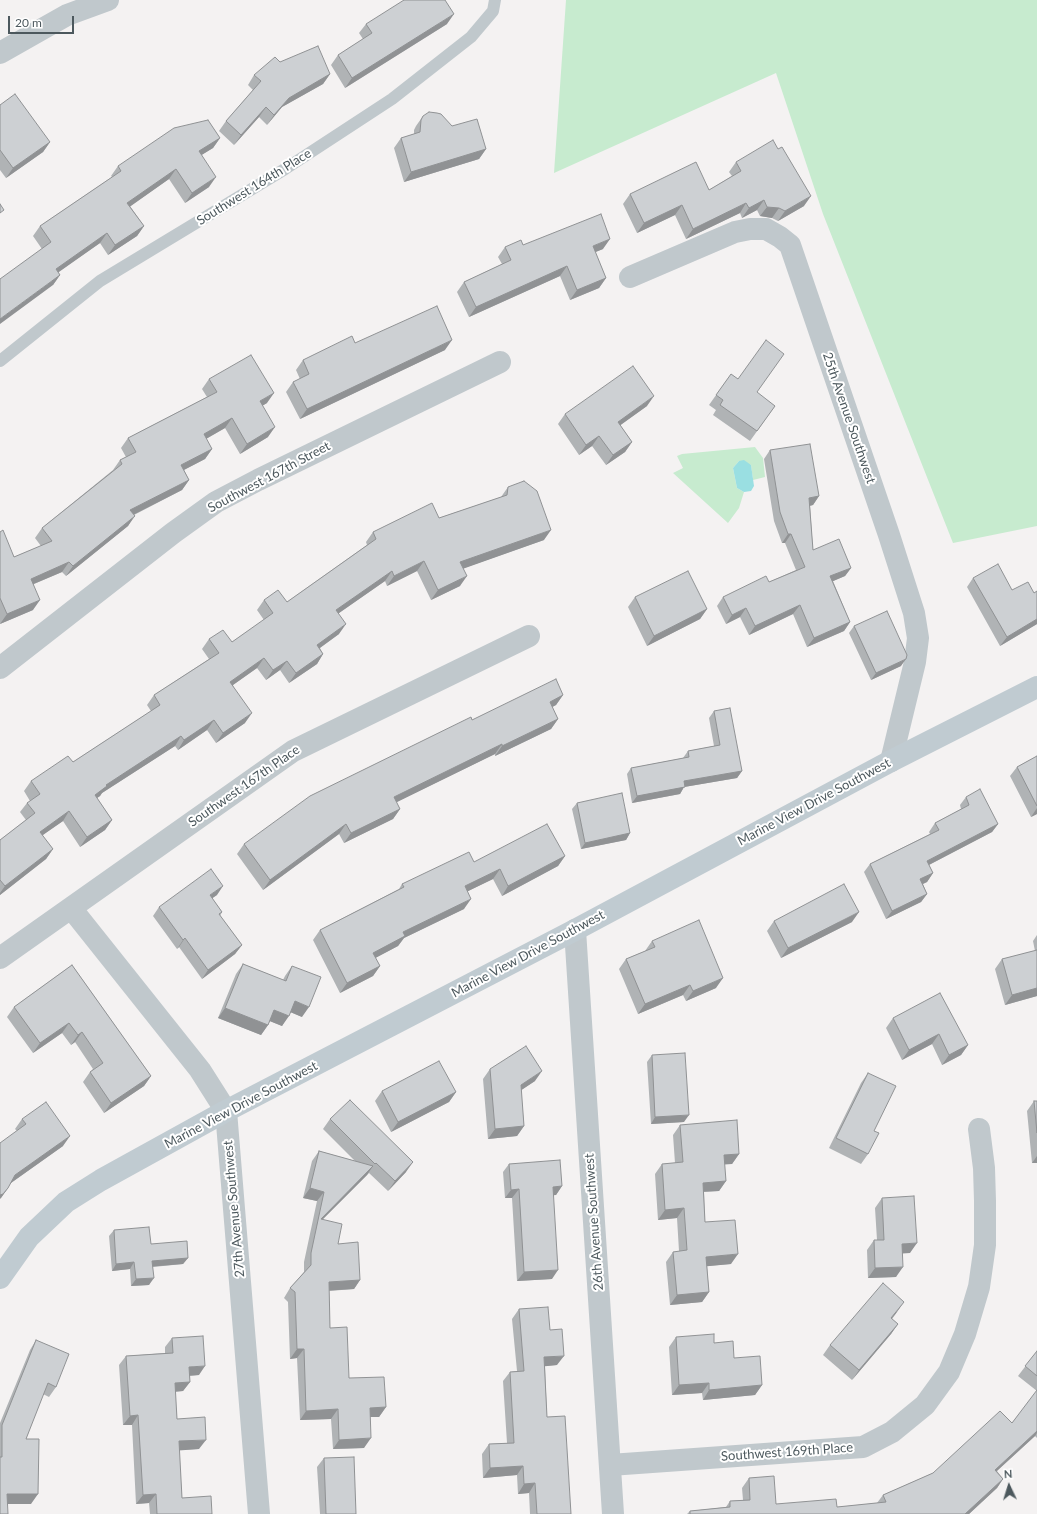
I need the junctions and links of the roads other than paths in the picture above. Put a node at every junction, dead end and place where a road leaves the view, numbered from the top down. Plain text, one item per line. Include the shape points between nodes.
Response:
1 (108, 0) edge
2 (495, 0) edge
3 (0, 53) edge
4 (630, 277) dead end
5 (0, 361) edge
6 (500, 362) dead end
7 (529, 636) dead end
8 (0, 668) edge
9 (1037, 687) edge
10 (891, 761) junction
11 (71, 908) junction
12 (575, 930) junction
13 (0, 958) edge
14 (226, 1111) junction
15 (979, 1129) dead end
16 (0, 1278) edge
17 (610, 1465) junction
18 (259, 1514) edge
19 (613, 1514) edge

1 - 3 street via 67,15
2 - 5 lane, Southwest 164th Place via 493,10 471,37 392,99 285,169 100,280
4 - 10 street, 25th Avenue Southwest via 699,246 743,230 766,230 790,245 914,613 918,638 916,662
6 - 8 street, Southwest 167th Street via 216,502
7 - 11 street, Southwest 167th Place via 293,751
9 - 10 street, Marine View Drive Southwest
10 - 12 street, Marine View Drive Southwest
11 - 13 street, Southwest 167th Place
11 - 14 street, 27th Avenue Southwest via 200,1070
12 - 14 street, Marine View Drive Southwest
12 - 17 street, 26th Avenue Southwest
14 - 16 street, Marine View Drive Southwest via 66,1202 29,1237
14 - 18 street, 27th Avenue Southwest
15 - 17 street, Southwest 169th Place via 985,1201 984,1245 979,1287 965,1334 949,1372 925,1405 892,1432 863,1447
17 - 19 street, 26th Avenue Southwest

